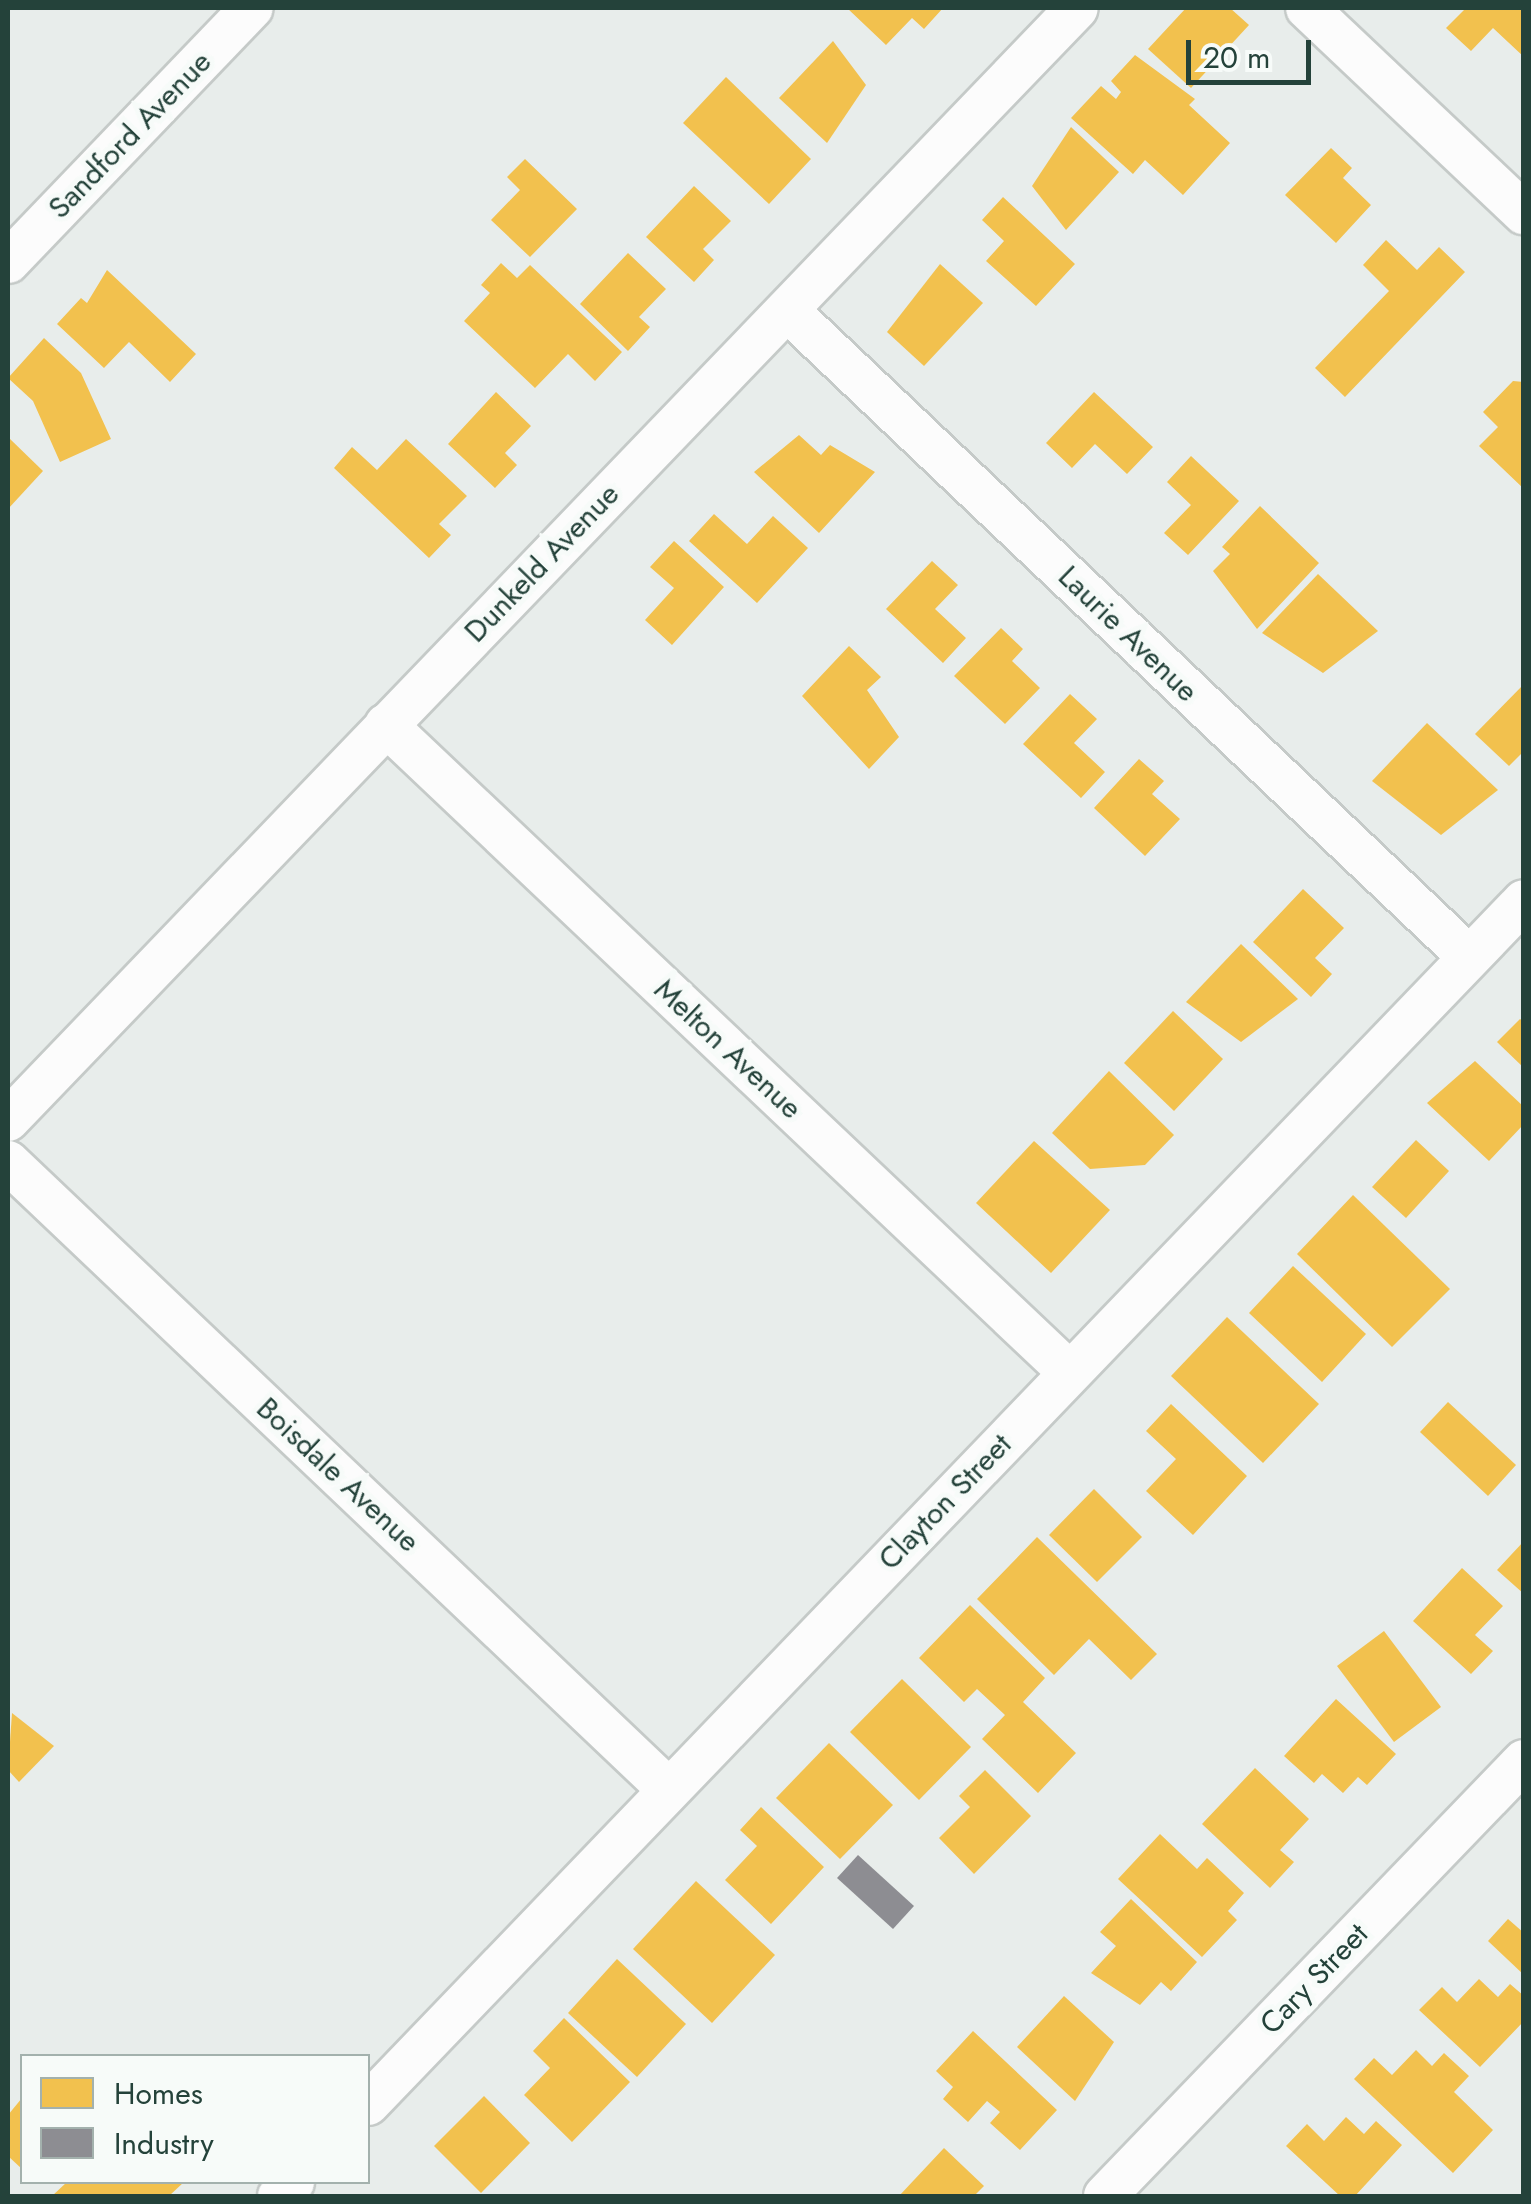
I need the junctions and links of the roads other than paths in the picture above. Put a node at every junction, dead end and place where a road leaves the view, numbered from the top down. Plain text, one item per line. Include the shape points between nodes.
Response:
1 (252, 8) edge
2 (1077, 8) edge
3 (1306, 8) edge
4 (1524, 214) edge
5 (8, 262) edge
6 (787, 310) junction
7 (386, 725) junction
8 (1524, 901) edge
9 (1469, 958) junction
10 (8, 1120) edge
11 (8, 1162) edge
12 (1070, 1373) junction
13 (1524, 1761) edge
14 (668, 1789) junction
15 (370, 2102) edge
16 (1105, 2196) edge

1 - 5 street, Sandford Avenue
2 - 6 street, Dunkeld Avenue
3 - 4 street
6 - 7 street, Dunkeld Avenue
6 - 9 street, Laurie Avenue
7 - 10 street, Dunkeld Avenue
7 - 12 street, Melton Avenue
8 - 9 street, Clayton Street
9 - 12 street, Clayton Street
11 - 14 street, Boisdale Avenue
12 - 14 street, Clayton Street
13 - 16 street, Cary Street
14 - 15 street, Clayton Street

